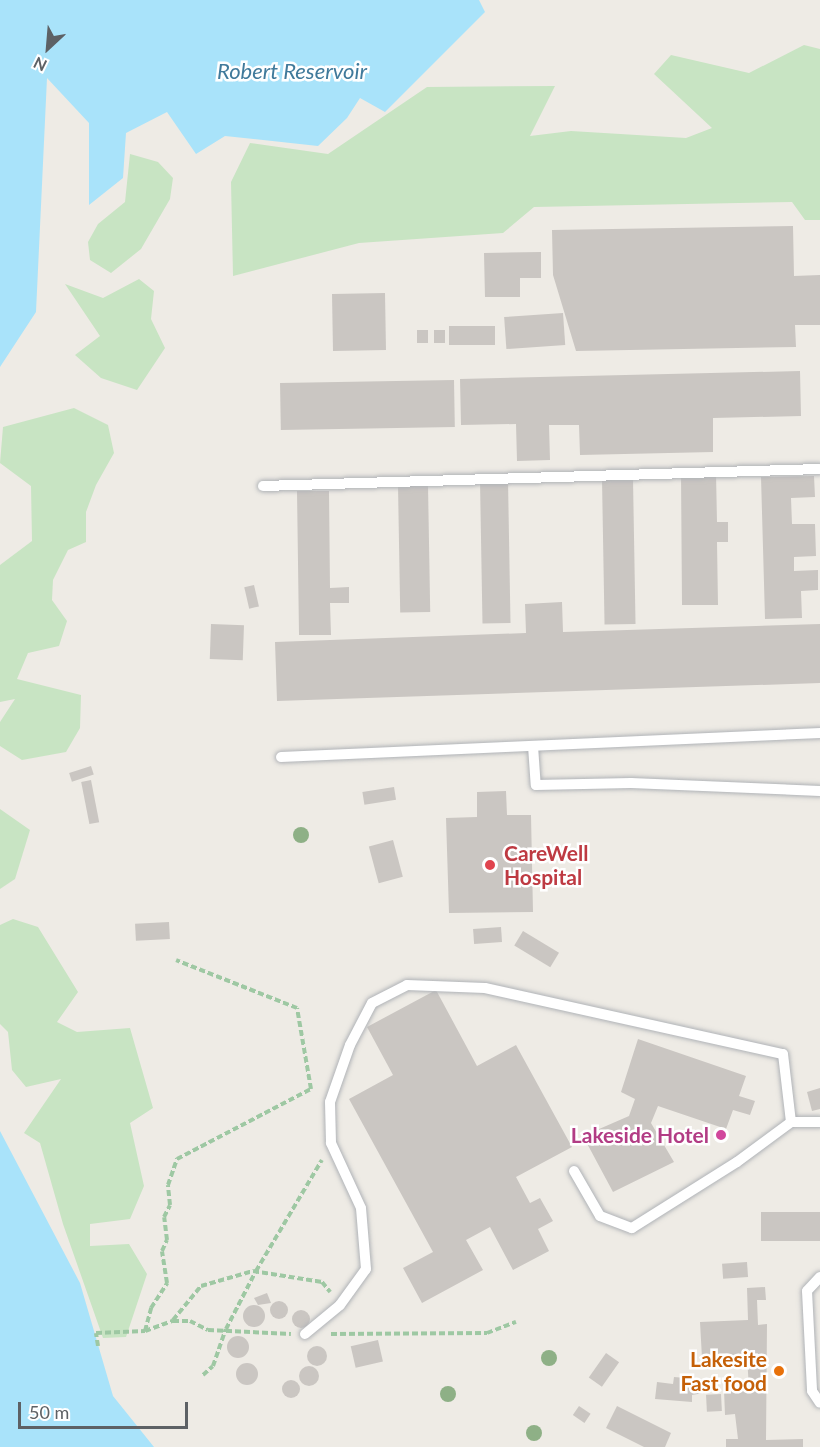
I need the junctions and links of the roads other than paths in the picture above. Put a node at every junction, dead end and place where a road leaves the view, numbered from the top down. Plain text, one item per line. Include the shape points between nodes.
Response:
1 (820, 469) edge
2 (263, 486) dead end
3 (820, 734) edge
4 (533, 746) junction
5 (281, 757) dead end
6 (820, 791) edge
7 (791, 1122) junction
8 (820, 1122) edge
9 (574, 1171) dead end
10 (820, 1277) edge
11 (305, 1334) road end
12 (820, 1403) edge

1 - 2 lane
3 - 4 lane
4 - 5 lane
4 - 6 lane via 536,785 631,783
7 - 8 lane
7 - 9 lane via 737,1162 632,1228 600,1216
7 - 11 lane via 783,1054 485,988 407,985 372,1003 350,1045 330,1102 331,1143 361,1208 366,1269 340,1305
10 - 12 lane via 807,1291 812,1391

